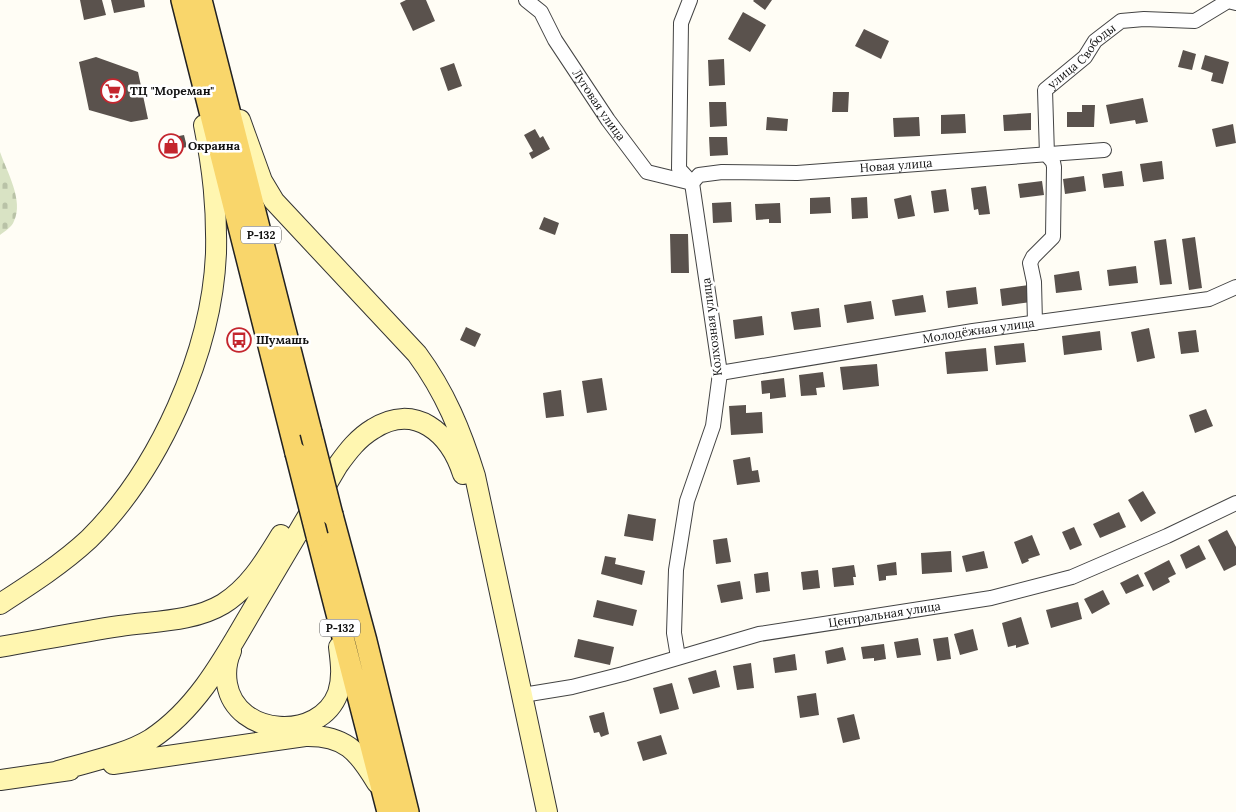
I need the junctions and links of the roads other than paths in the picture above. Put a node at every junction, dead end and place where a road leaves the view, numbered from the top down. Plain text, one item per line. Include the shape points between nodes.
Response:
1 (182, 0) edge
2 (201, 0) edge
3 (526, 0) edge
4 (690, 0) edge
5 (1231, 1) edge
6 (211, 38) junction
7 (200, 71) junction
8 (1104, 150) dead end
9 (1047, 155) junction
10 (692, 183) junction
11 (1236, 287) edge
12 (1035, 323) junction
13 (720, 373) junction
14 (475, 476) junction
15 (1236, 504) edge
16 (0, 604) edge
17 (336, 613) junction
18 (119, 626) junction
19 (238, 633) junction
20 (0, 638) edge
21 (0, 647) edge
22 (678, 657) junction
23 (521, 689) junction
24 (58, 772) junction
25 (0, 776) edge
26 (26, 776) junction
27 (0, 780) edge
28 (386, 803) edge
29 (408, 812) edge
30 (547, 812) edge

1 - 7 main road, Р-132
2 - 6 main road, Р-132
3 - 10 street, Луговая улица via 541,12 555,40 608,120 647,172
4 - 10 street, Колхозная улица via 681,23 679,169
5 - 9 street, улица Свободы via 1195,22 1121,21 1095,40 1085,58 1045,90
6 - 14 main road via 262,182 274,201 421,359 458,424
6 - 29 main road, Р-132, bridge
7 - 16 main road via 204,122 214,175 216,226 213,280 196,359 176,411 150,459 111,515 68,557
7 - 17 main road, Р-132, bridge
8 - 9 street, Новая улица
9 - 10 street, Новая улица via 797,173 722,172 699,175
9 - 12 street via 1054,167 1053,232 1051,240 1031,260
10 - 13 street, Колхозная улица
11 - 12 street, Молодёжная улица via 1209,299
12 - 13 street, Молодёжная улица
13 - 22 street, Колхозная улица via 713,426 687,502 676,570 674,633
14 - 18 main road via 457,440 441,423 410,408 379,412 356,425 338,443 262,565 241,590 221,605 200,614
14 - 23 main road
15 - 22 street, Центральная улица via 1072,576 991,598 759,634
17 - 19 main road via 342,673 337,694 327,710 301,725 282,727 260,723 236,706 228,690 226,667
17 - 28 main road, Р-132
18 - 20 main road
18 - 21 main road
19 - 23 main road via 346,452 379,425 394,420 414,420 436,430 456,456 496,624
19 - 24 main road via 190,705 166,728 130,749
22 - 23 street, Центральная улица via 572,686
23 - 30 main road
24 - 26 main road
24 - 28 main road via 318,736 340,742 358,753
25 - 26 main road
26 - 27 main road

